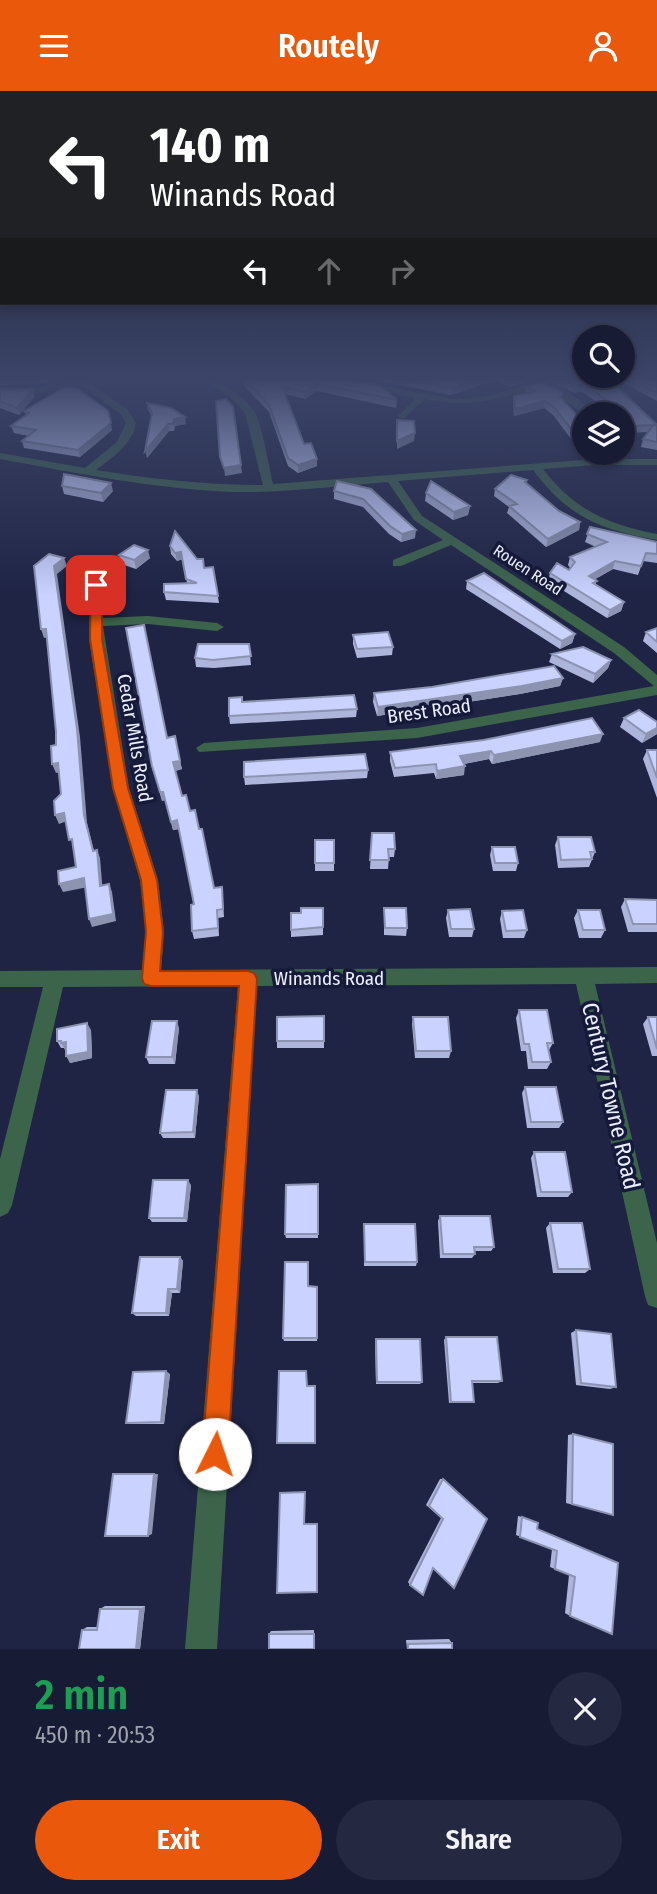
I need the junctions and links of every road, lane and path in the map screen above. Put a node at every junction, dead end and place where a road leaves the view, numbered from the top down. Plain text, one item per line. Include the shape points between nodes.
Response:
1 (112, 451) edge
2 (260, 451) edge
3 (0, 456) edge
4 (635, 459) edge
5 (657, 462) edge
6 (572, 463) edge
7 (536, 467) junction
8 (88, 471) junction
9 (391, 478) junction
10 (269, 488) junction
11 (657, 537) edge
12 (451, 541) junction
13 (397, 563) dead end
14 (96, 585) dead end
15 (96, 622) junction
16 (217, 627) dead end
17 (657, 682) edge
18 (657, 690) edge
19 (204, 748) dead end
20 (657, 975) edge
21 (584, 977) junction
22 (151, 978) junction
23 (0, 979) edge
24 (55, 979) junction
25 (248, 979) junction
26 (0, 1205) edge
27 (657, 1296) edge
28 (201, 1649) edge

1 - 8 street
2 - 10 street
3 - 8 street
4 - 5 street
6 - 7 street
7 - 9 street
7 - 11 street via 553,492 581,514 625,531
8 - 10 street via 200,488
9 - 10 street
9 - 12 street, Rouen Road via 418,517
12 - 13 street
12 - 17 street, Rouen Road via 619,650
14 - 15 street, Cedar Mills Road
15 - 16 street
15 - 22 street, Cedar Mills Road via 121,788 149,880 155,932
18 - 19 street, Brest Road via 417,733
20 - 21 street, Winands Road
21 - 25 street, Winands Road
21 - 27 street, Century Towne Road
22 - 24 street, Winands Road
22 - 25 street, Winands Road
23 - 24 street, Winands Road
24 - 26 street
25 - 28 street

